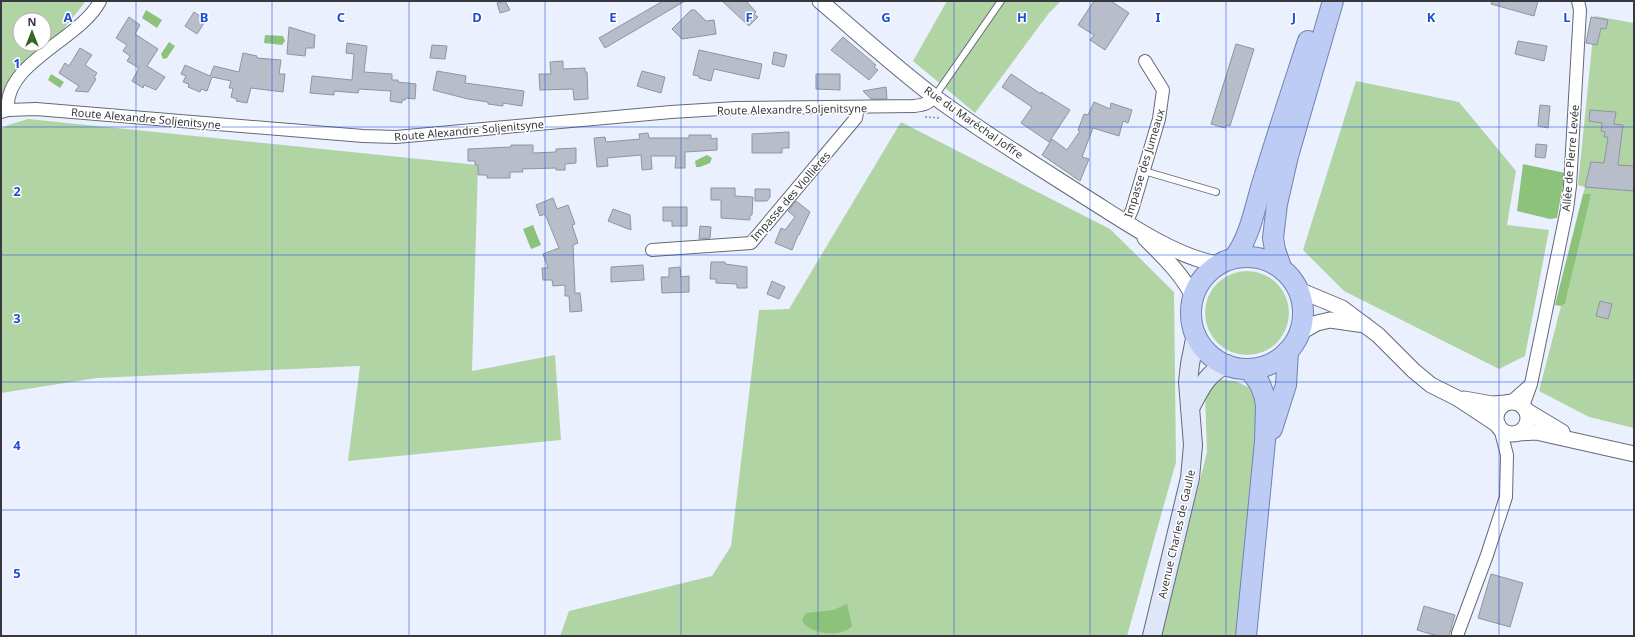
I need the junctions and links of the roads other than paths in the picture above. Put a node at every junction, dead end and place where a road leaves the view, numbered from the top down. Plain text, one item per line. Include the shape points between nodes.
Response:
1 (100, 1) edge
2 (820, 1) edge
3 (1002, 1) edge
4 (1321, 1) edge
5 (1333, 1) edge
6 (1578, 1) edge
7 (1145, 61) dead end
8 (934, 96) junction
9 (858, 108) junction
10 (4, 111) edge
11 (1144, 171) junction
12 (1216, 192) dead end
13 (1132, 226) junction
14 (652, 250) dead end
15 (1226, 261) junction
16 (1281, 267) junction
17 (1299, 290) junction
18 (1188, 297) junction
19 (1366, 325) junction
20 (1190, 333) junction
21 (1299, 333) junction
22 (1288, 351) junction
23 (1227, 364) junction
24 (1248, 369) junction
25 (1457, 398) junction
26 (1517, 406) junction
27 (1190, 408) junction
28 (1499, 426) junction
29 (1516, 433) junction
30 (1581, 442) junction
31 (1634, 454) edge
32 (1507, 455) junction
33 (1263, 456) junction
34 (1458, 633) dead end
35 (1152, 636) edge
36 (1246, 636) edge

1 - 10 street via 77,27 32,64 15,82
2 - 8 street, Rue du Maréchal Joffre
3 - 8 lane
4 - 15 main road via 1248,232 1240,250
5 - 16 main road via 1288,156 1277,204 1273,238
6 - 26 street, Allée de Pierre Levée via 1580,10 1569,194 1531,384
7 - 11 street, Impasse des Jumeaux via 1163,90 1162,108
8 - 9 street, Route Alexandre Soljenitsyne via 931,102 924,105
8 - 13 street, Rue du Maréchal Joffre
9 - 10 street, Route Alexandre Soljenitsyne via 736,108 671,112 396,137 36,109
9 - 14 street, Impasse des Viollières via 856,118 751,243
11 - 12 lane
11 - 13 street, Impasse des Jumeaux via 1132,210
13 - 15 street, Rue du Maréchal Joffre via 1188,256 1208,262
13 - 18 street, Rue du Maréchal Joffre via 1185,281
15 - 16 main road via 1248,258 1265,260
15 - 18 main road via 1202,278
16 - 17 main road
17 - 19 street via 1342,308
17 - 21 main road via 1302,319
18 - 20 main road via 1192,323
19 - 21 street via 1330,320 1317,323
19 - 25 street via 1431,385
20 - 23 main road via 1216,358
20 - 27 main road, Avenue Charles de Gaulle
21 - 22 main road
22 - 24 main road via 1278,361
22 - 33 main road via 1286,385
23 - 24 main road
23 - 27 main road via 1207,378
24 - 33 main road via 1260,384 1266,405
25 - 26 street
25 - 28 street
26 - 28 street via 1498,410
26 - 29 street via 1528,418 1526,426
26 - 30 street
27 - 35 main road, Avenue Charles de Gaulle via 1190,478
28 - 29 street via 1505,432
28 - 32 street
29 - 30 street via 1536,432
29 - 32 street
30 - 31 street
32 - 34 street via 1506,498
33 - 36 main road

